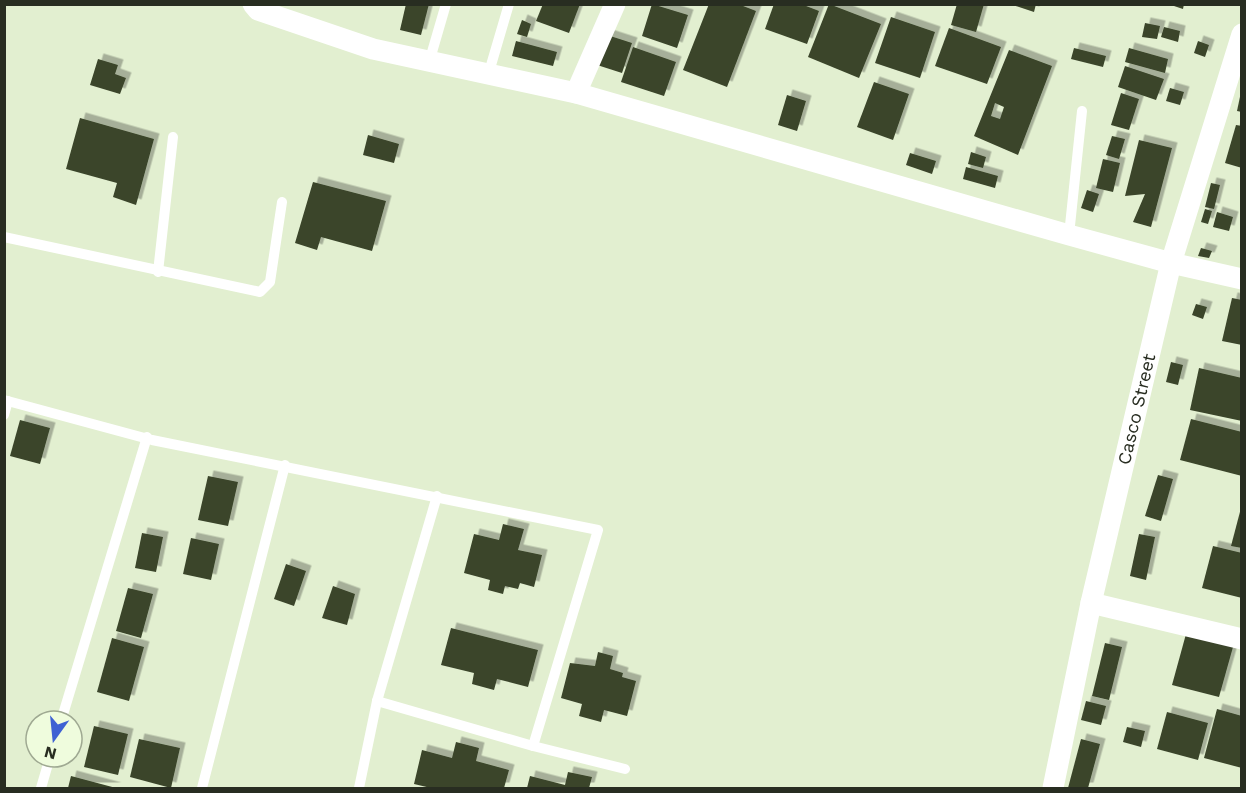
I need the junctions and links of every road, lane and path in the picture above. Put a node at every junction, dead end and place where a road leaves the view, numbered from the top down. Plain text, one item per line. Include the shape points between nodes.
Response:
1 (253, 4) edge
2 (446, 4) edge
3 (509, 4) edge
4 (615, 4) edge
5 (1242, 34) edge
6 (430, 59) junction
7 (489, 72) junction
8 (576, 93) junction
9 (1082, 111) dead end
10 (173, 137) dead end
11 (282, 202) dead end
12 (1069, 235) junction
13 (4, 237) edge
14 (1171, 264) junction
15 (158, 272) junction
16 (1242, 279) edge
17 (6, 401) edge
18 (4, 415) edge
19 (147, 437) junction
20 (285, 465) junction
21 (437, 496) junction
22 (1091, 603) junction
23 (1242, 639) edge
24 (377, 701) junction
25 (65, 709) edge
26 (533, 746) junction
27 (47, 769) edge
28 (625, 769) dead end
29 (41, 789) edge
30 (202, 789) edge
31 (359, 789) edge
32 (1053, 789) edge

1 - 6 street via 258,10 373,49
2 - 6 lane
3 - 7 lane
4 - 8 street
5 - 14 street, Casco Street
6 - 7 street
7 - 8 street
8 - 12 street
9 - 12 lane
10 - 15 lane
11 - 15 lane via 270,282 261,292
12 - 14 street
13 - 15 lane
14 - 16 street
14 - 22 street, Casco Street
17 - 18 lane
17 - 19 lane
19 - 20 lane
19 - 25 lane
20 - 21 lane
20 - 30 lane
21 - 24 lane
21 - 26 lane via 598,530
22 - 23 street
22 - 32 street, Casco Street
24 - 26 lane
24 - 31 lane
26 - 28 lane
27 - 29 lane

